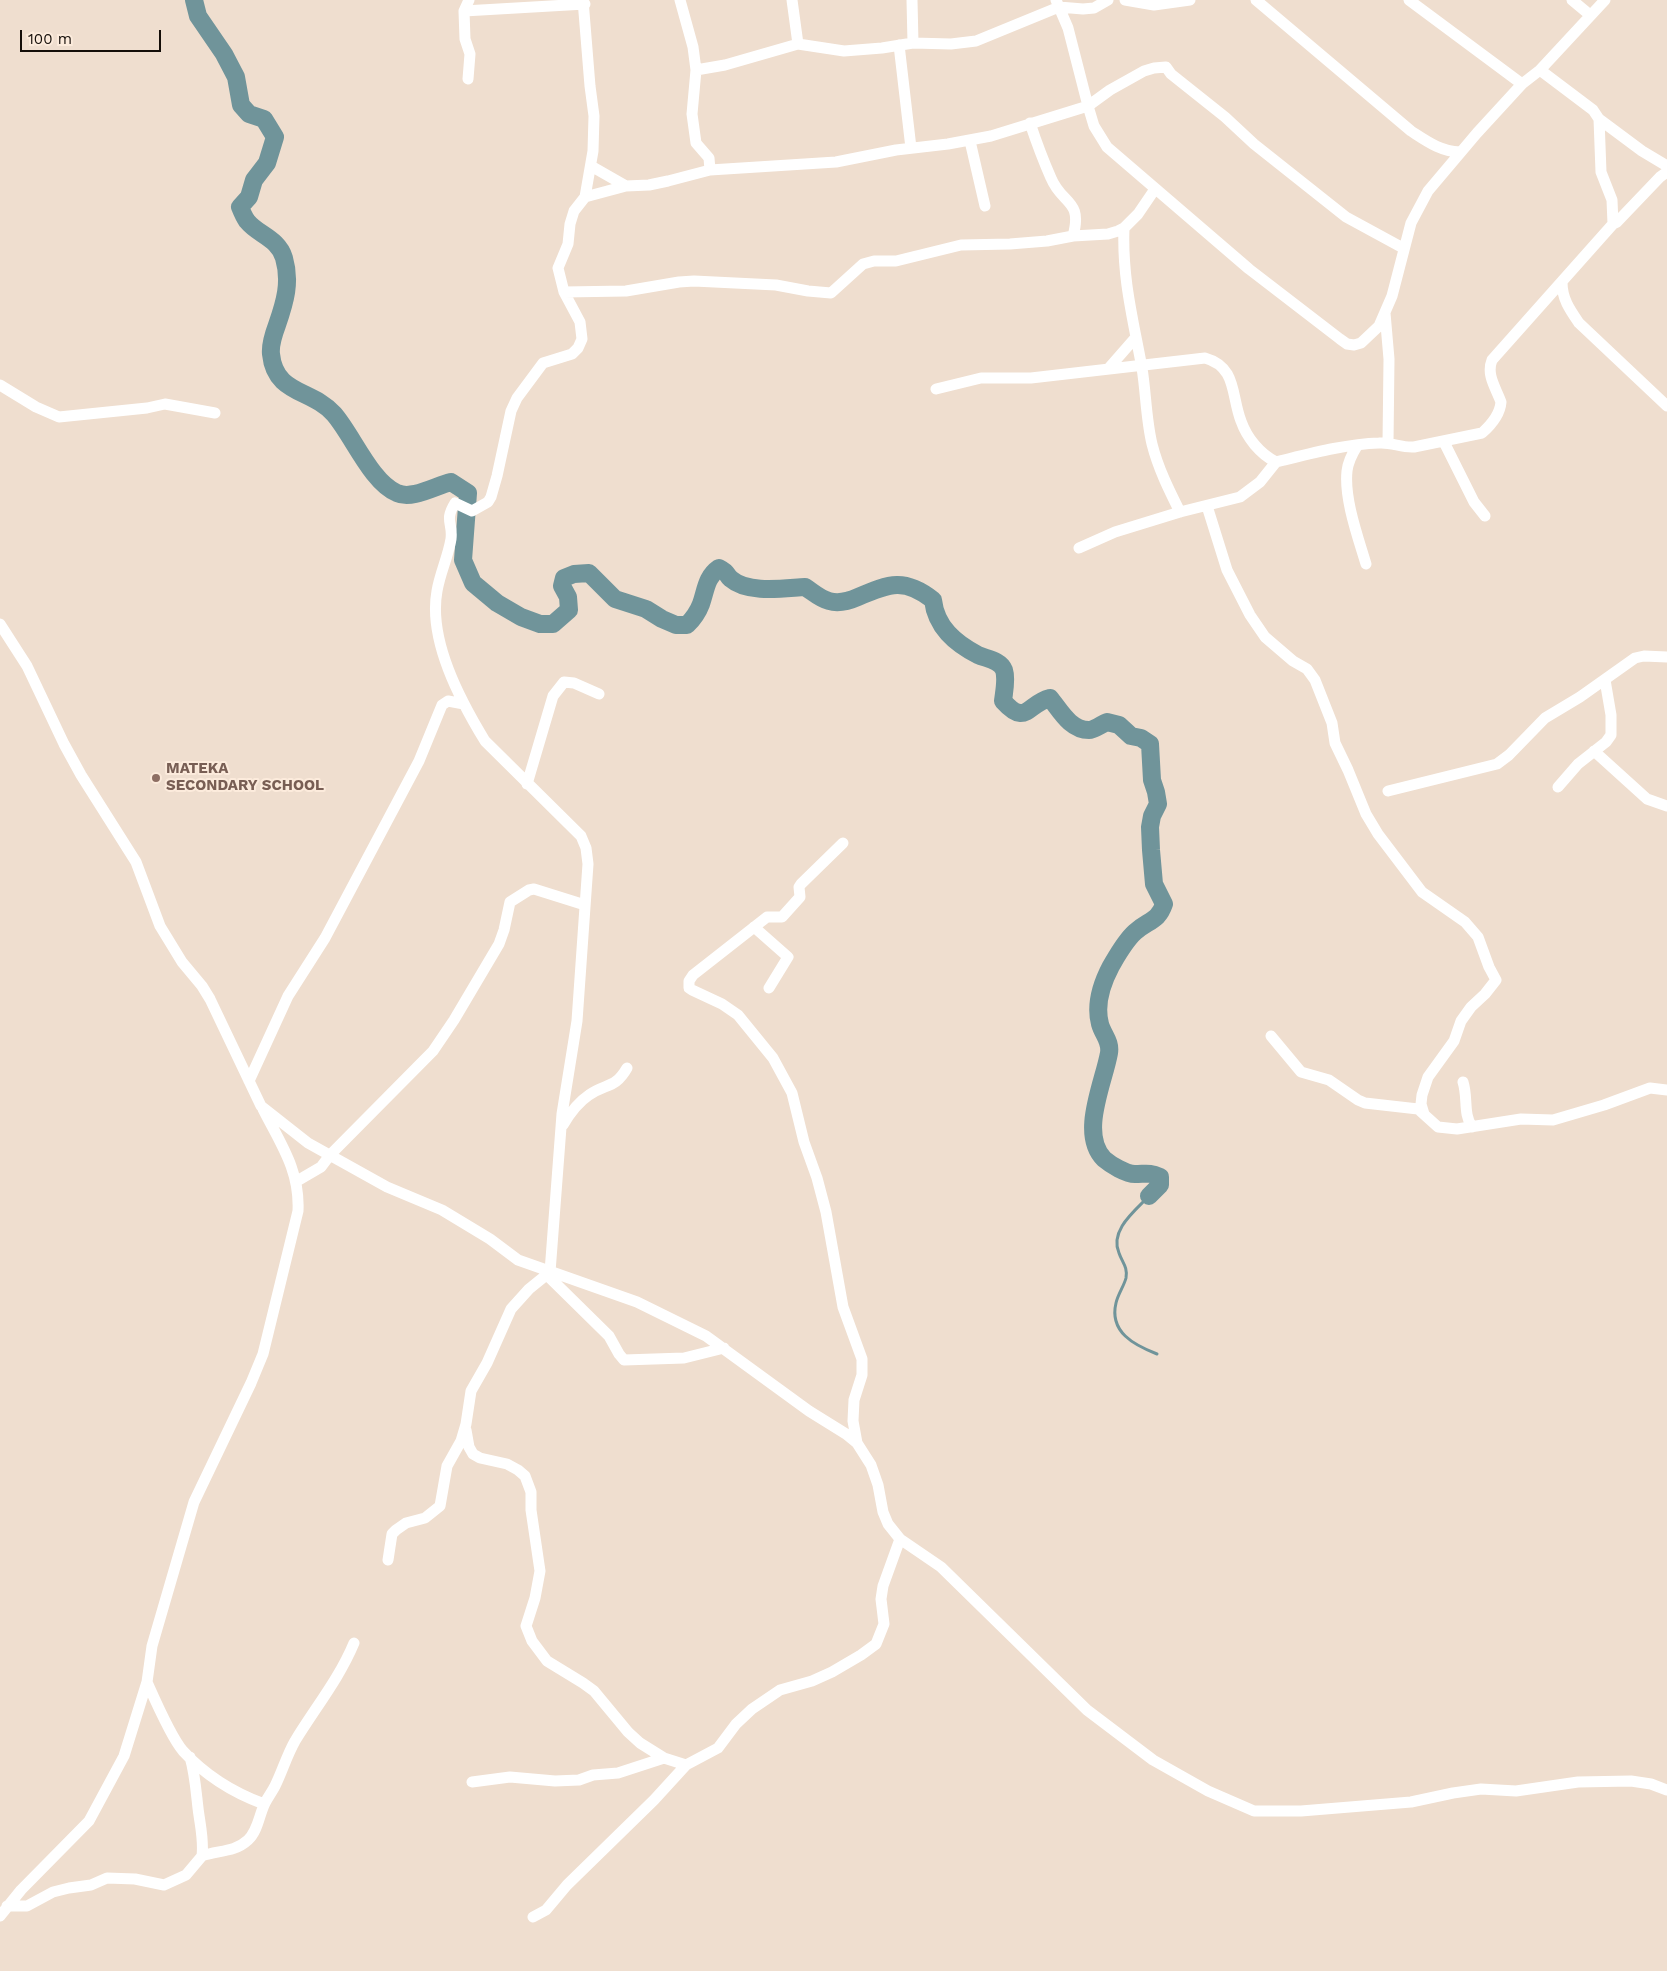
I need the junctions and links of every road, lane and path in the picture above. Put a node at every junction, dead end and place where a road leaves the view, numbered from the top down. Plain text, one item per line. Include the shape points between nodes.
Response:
1 (469, 0) edge
2 (680, 0) edge
3 (792, 0) edge
4 (912, 0) edge
5 (1108, 0) edge
6 (1125, 0) edge
7 (1190, 0) edge
8 (1256, 0) edge
9 (1409, 0) edge
10 (1572, 0) edge
11 (1604, 0) edge
12 (584, 2) edge
13 (1058, 3) edge
14 (464, 11) junction
15 (1590, 15) junction
16 (913, 42) junction
17 (798, 44) junction
18 (900, 45) junction
19 (696, 70) junction
20 (1540, 70) junction
21 (468, 79) dead end
22 (1522, 84) junction
23 (1088, 106) junction
24 (1599, 119) junction
25 (1030, 123) junction
26 (970, 141) junction
27 (911, 148) junction
28 (1460, 152) junction
29 (591, 166) junction
30 (1667, 166) edge
31 (710, 170) junction
32 (1667, 172) edge
33 (626, 186) junction
34 (1156, 190) junction
35 (585, 197) junction
36 (985, 206) dead end
37 (1613, 224) junction
38 (1124, 228) junction
39 (1073, 236) junction
40 (1403, 248) junction
41 (1562, 282) junction
42 (564, 292) junction
43 (1384, 313) junction
44 (1136, 337) junction
45 (1141, 365) junction
46 (1108, 369) junction
47 (0, 385) edge
48 (936, 389) dead end
49 (1667, 406) edge
50 (214, 413) dead end
51 (1444, 442) junction
52 (1388, 443) junction
53 (1357, 446) junction
54 (1276, 462) junction
55 (1207, 506) junction
56 (1180, 512) junction
57 (1485, 516) dead end
58 (1079, 548) dead end
59 (1366, 564) dead end
60 (0, 624) edge
61 (1667, 657) edge
62 (1605, 680) junction
63 (599, 694) dead end
64 (464, 704) junction
65 (1594, 751) junction
66 (527, 784) junction
67 (1558, 787) dead end
68 (1388, 791) dead end
69 (1667, 806) edge
70 (843, 843) dead end
71 (585, 905) junction
72 (754, 926) junction
73 (769, 988) dead end
74 (1271, 1036) dead end
75 (627, 1068) dead end
76 (249, 1081) junction
77 (1463, 1082) dead end
78 (1666, 1089) edge
79 (261, 1106) junction
80 (1424, 1114) junction
81 (1472, 1127) junction
82 (562, 1128) junction
83 (330, 1155) junction
84 (297, 1182) junction
85 (548, 1273) junction
86 (724, 1348) junction
87 (465, 1426) junction
88 (857, 1443) junction
89 (900, 1539) junction
90 (388, 1560) dead end
91 (354, 1643) dead end
92 (147, 1682) junction
93 (190, 1757) junction
94 (664, 1758) junction
95 (686, 1765) junction
96 (472, 1782) dead end
97 (1667, 1790) edge
98 (264, 1804) junction
99 (202, 1856) junction
100 (4, 1911) edge
101 (533, 1917) dead end

1 - 14 street
2 - 19 street
3 - 17 street
4 - 16 street
5 - 13 street via 1094,8 1083,9
6 - 7 street via 1154,5
8 - 28 street via 1412,132 1435,147
9 - 22 street
10 - 15 street
11 - 15 street
12 - 14 street
12 - 29 street via 594,116
13 - 16 street via 976,40 951,44
13 - 23 street via 1068,28
14 - 21 street via 470,54
15 - 20 street
16 - 18 street
17 - 18 street via 844,51
17 - 19 street
18 - 27 street
19 - 31 street via 692,114 696,143 709,158
20 - 22 street
20 - 24 street via 1593,110
22 - 28 street
23 - 25 street
23 - 34 street via 1094,126 1107,147
23 - 40 street via 1144,71 1166,67 1254,144 1346,216
24 - 30 street
24 - 37 street via 1601,172 1612,200
25 - 26 street
25 - 39 street via 1052,181 1076,213
26 - 27 street
26 - 36 street
27 - 31 street via 836,162
28 - 40 street via 1419,205
29 - 33 street
29 - 35 street
31 - 33 street via 649,185
32 - 37 street
33 - 35 street
34 - 38 street
34 - 43 street via 1347,344 1354,346 1360,343 1378,326
35 - 42 street via 574,212 568,244 558,268
37 - 41 street
38 - 39 street via 1108,234
38 - 44 street via 1125,276
39 - 42 street via 1010,244 961,245 896,261 874,261 863,264 836,290 826,294 776,285 694,281 626,291
40 - 43 street via 1392,296
41 - 49 street via 1562,294 1579,323
41 - 51 street via 1492,360 1489,374 1501,402 1499,413 1490,426 1482,434
42 - 64 street via 580,322 582,339 578,348 572,354 543,363 517,398 510,411 497,476 488,502 472,511 455,503 448,514 451,538 436,592 436,618 447,667
43 - 52 street via 1389,359
44 - 45 street
44 - 46 street
45 - 46 street
45 - 54 street via 1205,358 1218,361 1231,382 1241,422 1252,441
45 - 56 street via 1152,443
46 - 48 street via 1032,378 981,378
47 - 50 street via 36,407 59,416 165,404
51 - 52 street via 1403,448
51 - 57 street via 1474,502
52 - 53 street
53 - 54 street
53 - 59 street via 1350,458 1347,479
54 - 55 street via 1246,494
55 - 56 street
55 - 80 street via 1227,570 1250,615 1265,637 1307,668 1315,680 1332,723 1335,743 1378,834 1422,892 1472,929 1496,980 1461,1021 1454,1041 1428,1077 1421,1104
56 - 58 street via 1115,532
60 - 76 street via 30,672 81,775 136,862 160,926 210,999
61 - 62 street via 1635,658
62 - 65 street via 1611,734
62 - 68 street via 1545,718 1497,764
63 - 66 street via 574,682 560,684 553,696
64 - 66 street via 485,741
64 - 76 street via 448,701 442,705 419,761 325,938 281,1010
65 - 67 street
65 - 69 street via 1647,799
66 - 71 street via 581,836 588,864
70 - 72 street via 801,884 800,897 782,917 769,916
71 - 82 street via 577,1021
71 - 83 street via 534,889 512,899 499,944 436,1047
72 - 73 street via 788,957
72 - 88 street via 693,976 689,988 729,1007 738,1015 773,1058 792,1093 826,1212 843,1307 863,1365 854,1400
74 - 80 street via 1301,1072 1329,1080 1358,1100 1375,1105 1410,1107
75 - 82 street via 616,1083 579,1103
76 - 79 street
77 - 81 street via 1466,1115
78 - 81 street via 1650,1088 1553,1120 1521,1119
79 - 83 street via 308,1143
79 - 84 street via 289,1159
80 - 81 street via 1441,1129
82 - 85 street
83 - 84 street via 320,1168
83 - 85 street via 387,1187 442,1210 518,1260
84 - 92 street via 298,1211 263,1354 194,1502 152,1646
85 - 86 street via 637,1302
85 - 86 street via 609,1336 624,1360 684,1358
85 - 87 street via 511,1309 471,1390
86 - 88 street
87 - 90 street via 461,1441 447,1466 440,1506 425,1518 400,1526 392,1534
87 - 94 street via 473,1454 518,1470 525,1476 531,1492 540,1571 526,1626 532,1641 547,1661 594,1692 628,1732
88 - 89 street via 871,1466 888,1524
89 - 95 street via 883,1586 884,1624 876,1644 832,1672 771,1695 740,1720 718,1748
89 - 97 street via 940,1566 1087,1710 1153,1760 1208,1791 1254,1810 1301,1811 1411,1802 1452,1792 1481,1789 1516,1792 1578,1782 1631,1781
91 - 98 street via 346,1664 294,1743
92 - 93 street via 182,1750
92 - 100 street via 124,1756 89,1821
93 - 98 street via 220,1782
93 - 99 street via 197,1787
94 - 95 street
94 - 96 street via 618,1773 579,1780 510,1777
95 - 101 street via 546,1910
98 - 99 street via 249,1840 225,1852
99 - 100 street via 186,1875 164,1885 107,1878 91,1885 53,1892 27,1906

